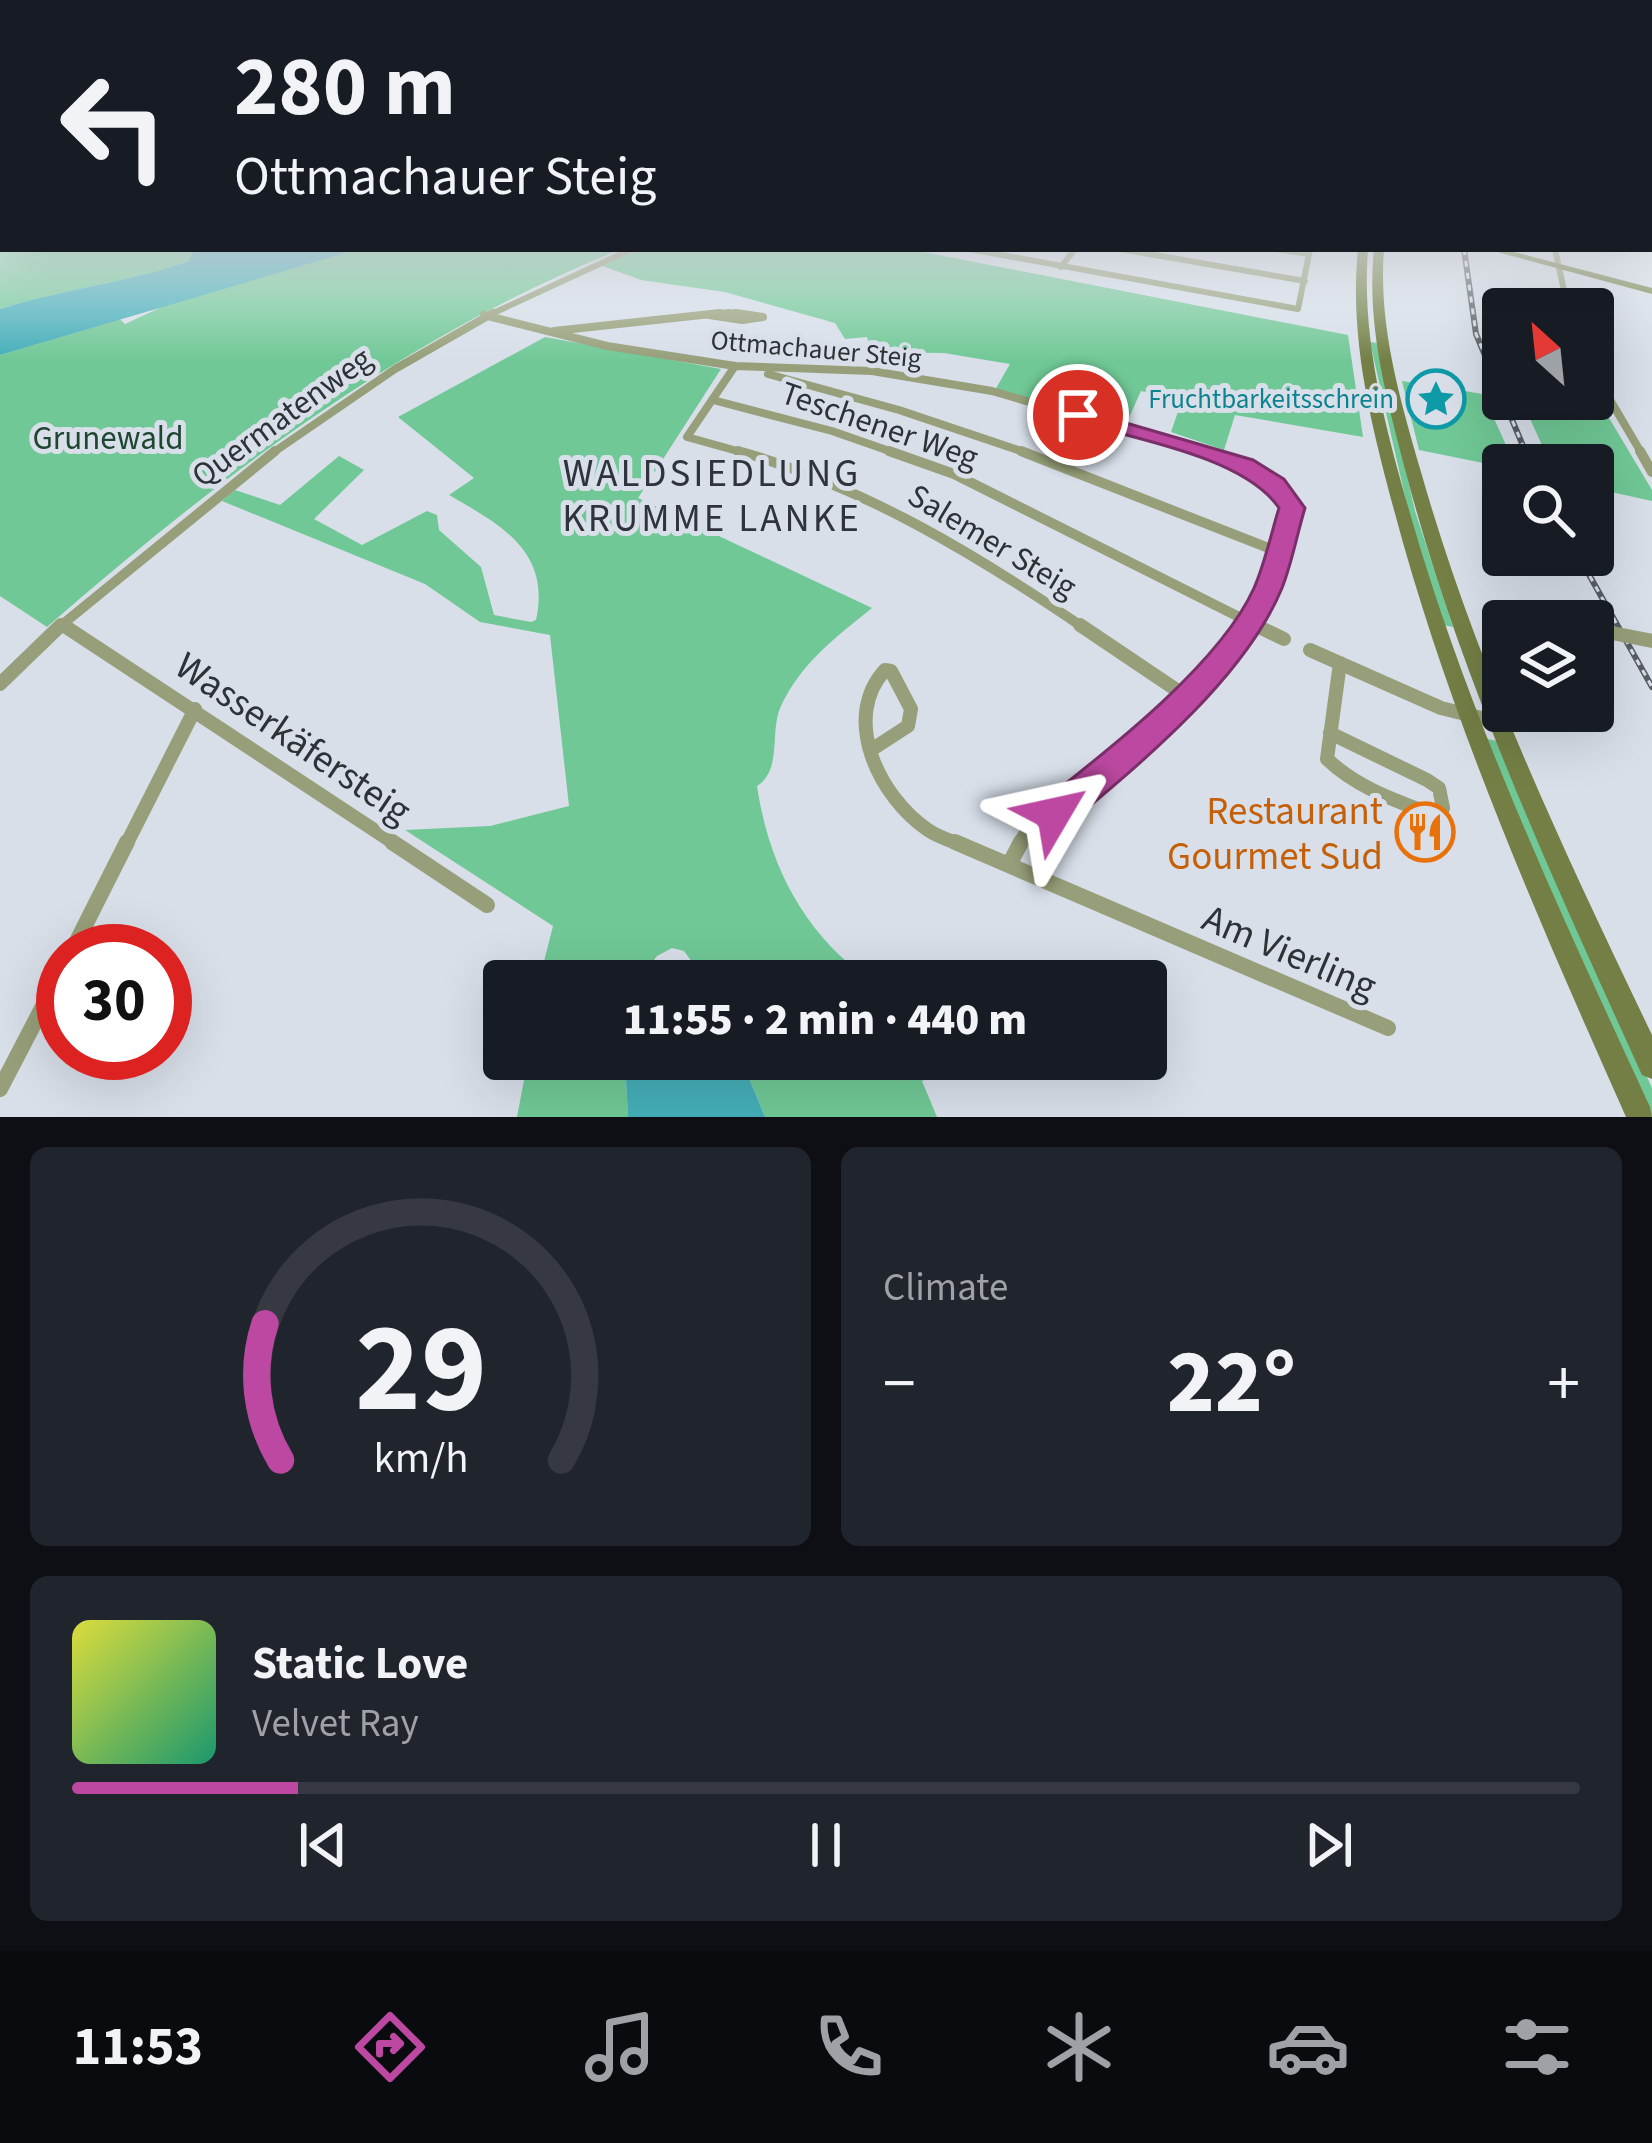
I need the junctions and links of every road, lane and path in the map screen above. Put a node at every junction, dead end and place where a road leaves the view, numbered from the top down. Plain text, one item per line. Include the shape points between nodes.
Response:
1 (616, 256) edge
2 (1005, 256) edge
3 (1069, 256) edge
4 (1161, 256) edge
5 (1308, 256) edge
6 (1363, 256) edge
7 (1379, 256) edge
8 (1518, 256) edge
9 (1555, 256) edge
10 (1556, 266) junction
11 (1061, 267) junction
12 (1305, 281) junction
13 (1562, 288) edge
14 (1652, 291) edge
15 (484, 315) junction
16 (709, 315) junction
17 (538, 331) junction
18 (735, 366) junction
19 (713, 400) junction
20 (1614, 407) edge
21 (1652, 472) edge
22 (1281, 554) junction
23 (1248, 624) junction
24 (63, 625) junction
25 (1614, 633) edge
26 (1284, 639) dead end
27 (1652, 641) edge
28 (1310, 650) dead end
29 (1340, 663) junction
30 (1482, 676) edge
31 (0, 684) edge
32 (1187, 697) junction
33 (195, 710) junction
34 (1464, 715) junction
35 (1482, 719) edge
36 (1502, 732) edge
37 (1330, 733) junction
38 (871, 750) junction
39 (1009, 865) junction
40 (487, 905) dead end
41 (86, 924) edge
42 (36, 1020) edge
43 (1388, 1028) dead end
44 (1652, 1065) edge
45 (0, 1089) edge
46 (1640, 1117) edge

1 - 15 street, Quermatenweg
2 - 11 street
3 - 11 street
4 - 12 street
5 - 12 street
6 - 34 main road via 1360,297 1380,430
7 - 30 main road via 1384,354 1414,480
8 - 10 main road
9 - 10 street
10 - 13 street
10 - 14 main road
11 - 12 street via 1291,308 1302,306
15 - 17 street, Ottmachauer Steig
15 - 24 street, Quermatenweg via 300,432
16 - 16 street via 742,320 763,317 738,312
16 - 17 street
17 - 18 street, Ottmachauer Steig
18 - 19 street
18 - 22 street via 988,437
18 - 22 street, Ottmachauer Steig via 872,371 992,391 1244,465 1276,484 1292,508
19 - 23 street, Teschener Weg via 954,474
19 - 32 street, Salemer Steig via 687,437 802,470 928,526
20 - 21 street
22 - 23 street
23 - 26 street, Teschener Weg
23 - 32 street
24 - 31 street, Quermatenweg
24 - 33 street, Wasserkäfersteig
25 - 27 street, bridge
28 - 29 street
29 - 34 street
29 - 37 street
32 - 39 street via 1116,767 1028,829
33 - 40 street, Wasserkäfersteig
33 - 41 street
34 - 35 street
34 - 46 main road
36 - 44 main road
37 - 37 street via 1333,766 1415,808 1443,808 1427,780
38 - 38 street, Am Vierling via 862,703 876,676 891,670 911,709 908,726
38 - 39 street, Am Vierling via 918,822
39 - 43 street, Am Vierling
42 - 45 street

